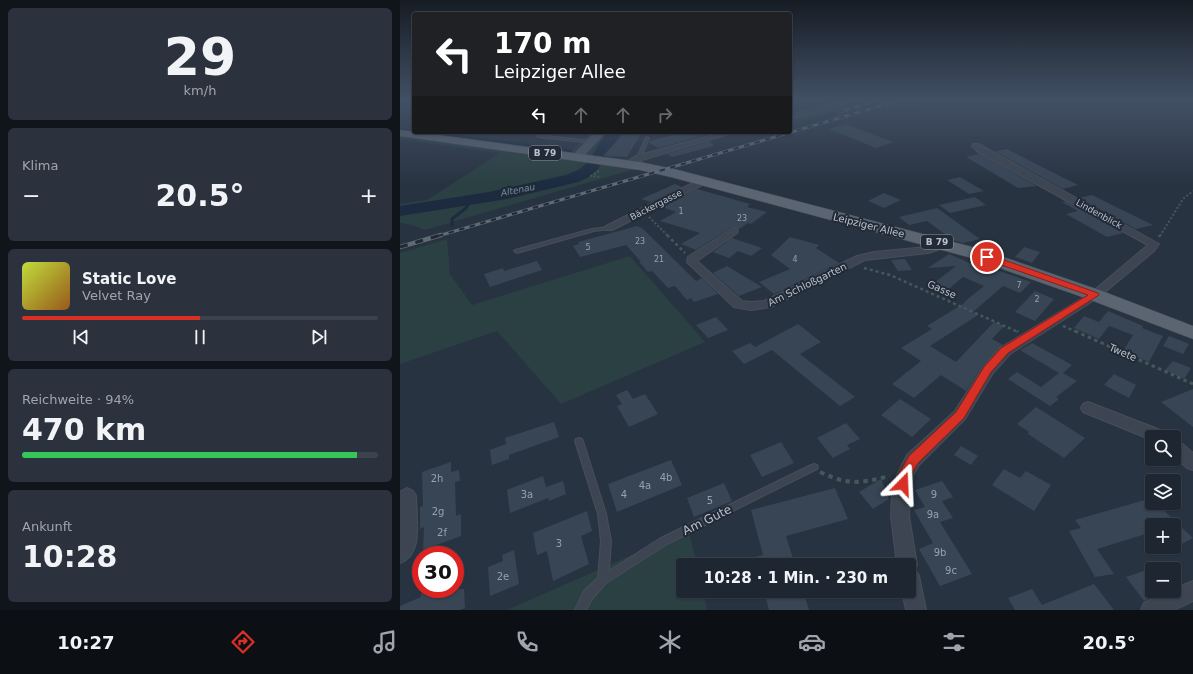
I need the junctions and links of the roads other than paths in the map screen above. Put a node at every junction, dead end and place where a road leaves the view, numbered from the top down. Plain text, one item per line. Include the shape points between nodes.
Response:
1 (400, 133) edge
2 (600, 134) edge
3 (723, 134) edge
4 (539, 136) dead end
5 (647, 138) dead end
6 (591, 142) junction
7 (976, 146) dead end
8 (583, 158) junction
9 (632, 161) junction
10 (703, 181) junction
11 (609, 228) joint
12 (733, 231) dead end
13 (938, 243) junction
14 (517, 251) dead end
15 (1095, 295) junction
16 (1193, 333) edge
17 (1088, 408) dead end
18 (1145, 430) edge
19 (579, 441) dead end
20 (1181, 453) edge
21 (1193, 463) edge
22 (814, 467) road end
23 (407, 496) dead end
24 (400, 554) edge
25 (906, 558) edge
26 (603, 580) junction
27 (1193, 591) edge
28 (914, 598) edge
29 (580, 610) edge
30 (916, 610) edge
31 (1151, 610) edge

1 - 8 main road, B 79
2 - 6 street
3 - 9 street
4 - 6 lane
5 - 9 lane
6 - 8 street
7 - 15 street, Lindenblick via 1154,244
8 - 9 main road, Leipziger Allee / B 79 via 605,165
9 - 10 main road, Leipziger Allee / B 79
10 - 11 street, Bäckergasse
10 - 13 main road, Leipziger Allee / B 79
11 - 14 lane
12 - 13 street, Am Schloßgarten via 692,259 692,262 738,304 751,306 767,304 862,258 874,254 928,250
13 - 15 main road, Leipziger Allee / B 79 via 1013,265
15 - 16 main road, Leipziger Allee / B 79
15 - 25 street via 1005,351 988,370 960,415 913,460 905,475 901,493 900,516
17 - 18 street
19 - 26 lane via 602,514 606,541
20 - 21 street
22 - 26 lane, Am Gute via 664,541
23 - 24 street via 407,546
26 - 29 lane, Am Gute via 588,595
27 - 31 street
28 - 30 street

